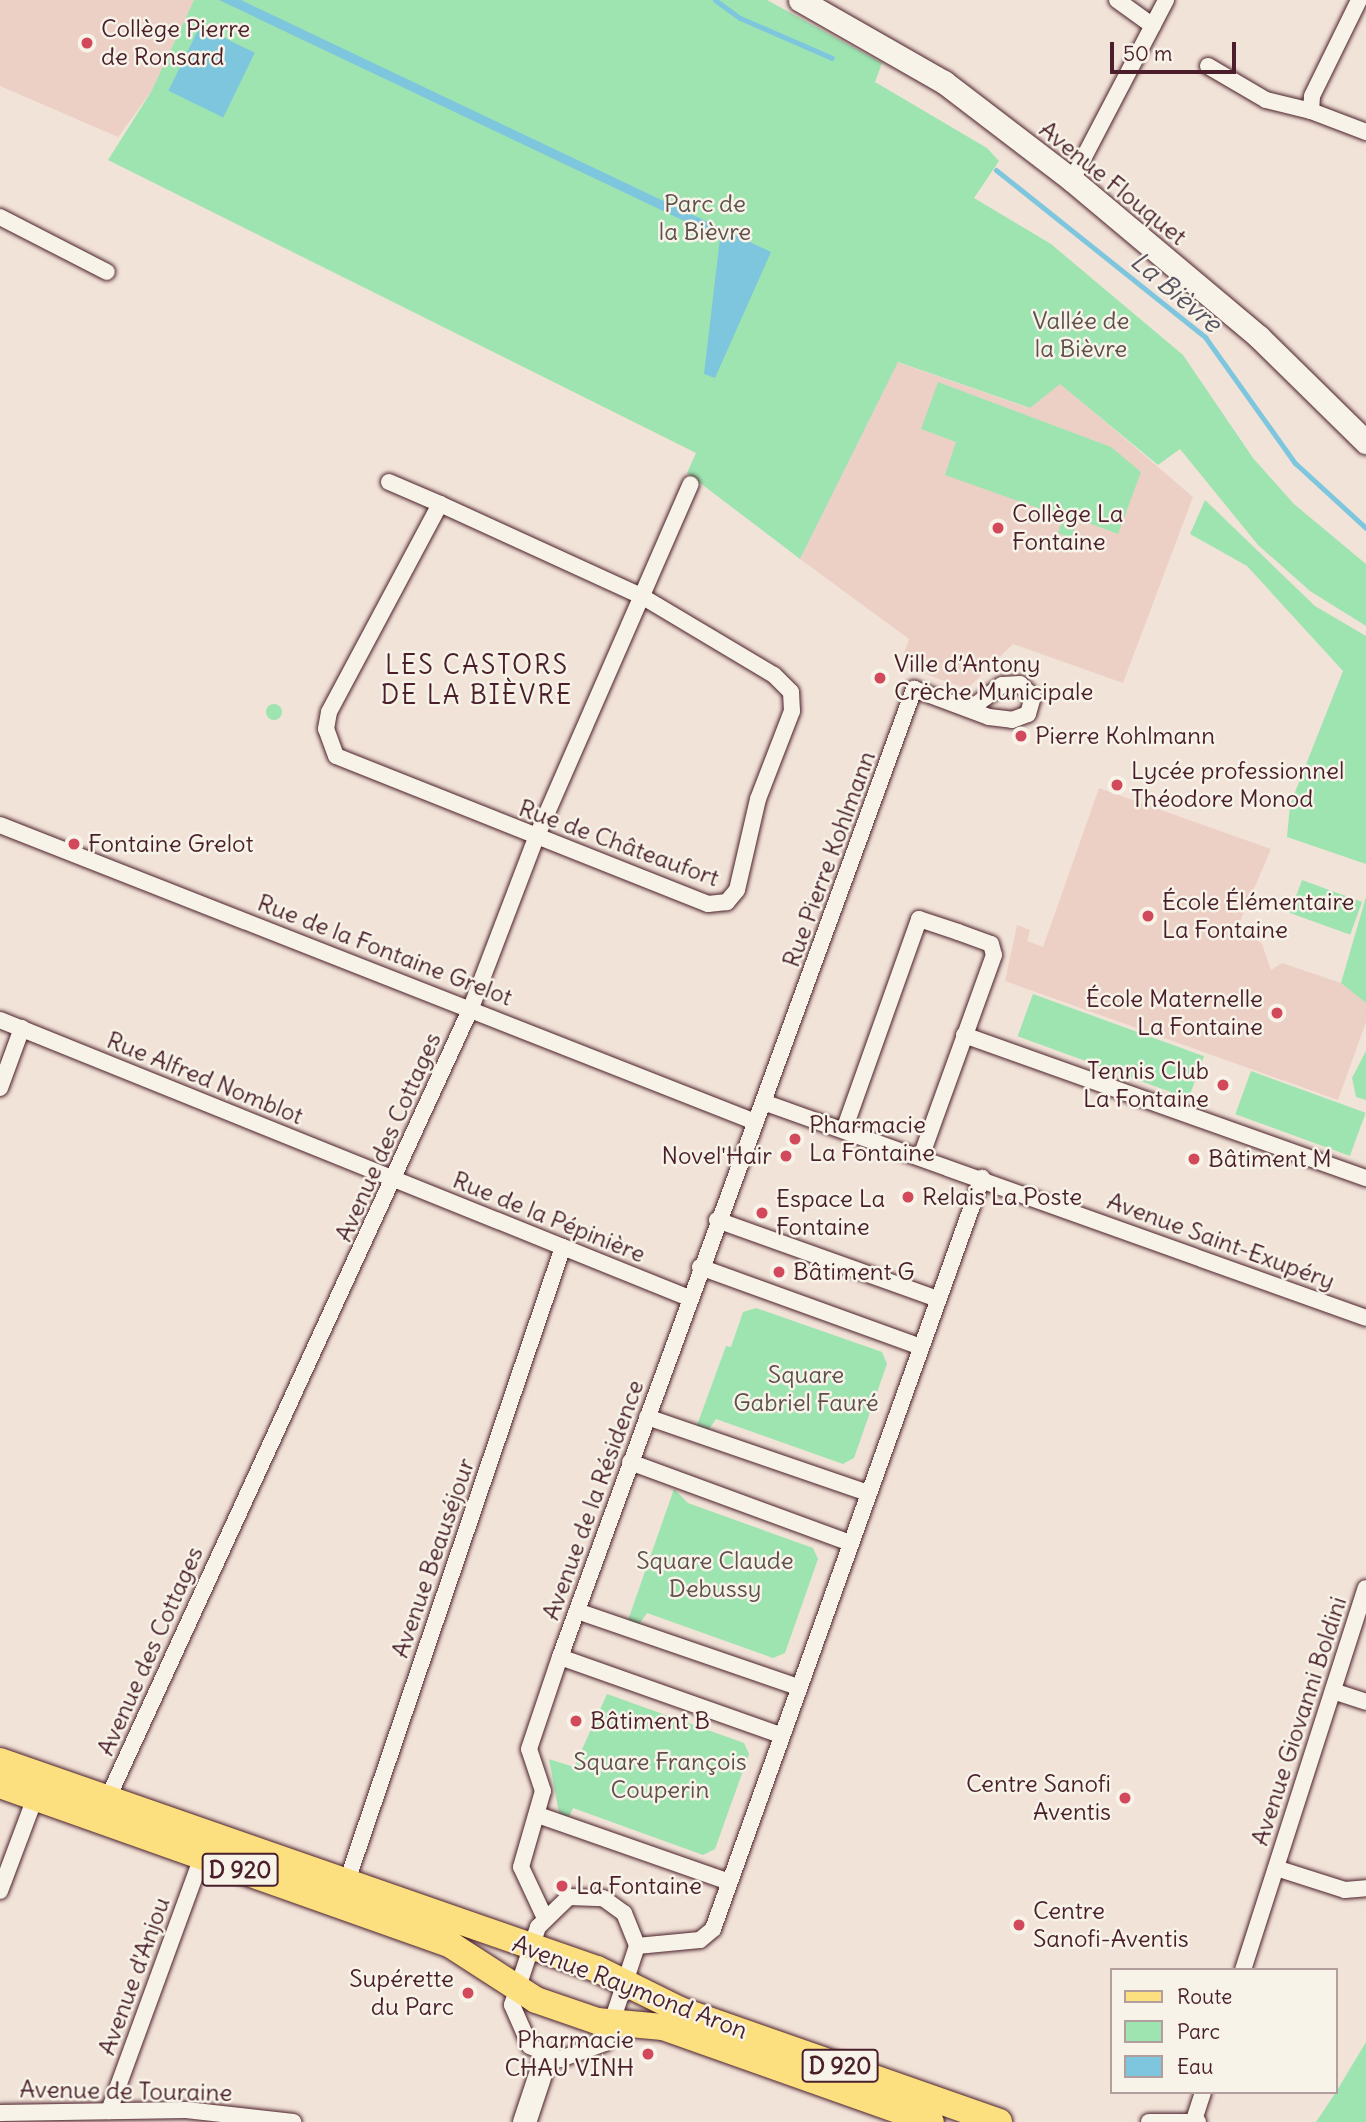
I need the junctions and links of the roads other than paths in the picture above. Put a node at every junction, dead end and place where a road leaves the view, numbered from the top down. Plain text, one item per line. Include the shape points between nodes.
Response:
1 (800, 0) edge
2 (1117, 0) edge
3 (1166, 0) edge
4 (1359, 0) edge
5 (1153, 26) junction
6 (1208, 66) dead end
7 (1311, 111) junction
8 (1366, 132) edge
9 (1072, 180) junction
10 (0, 217) edge
11 (107, 272) dead end
12 (1366, 442) edge
13 (388, 482) dead end
14 (691, 484) dead end
15 (440, 504) junction
16 (643, 597) junction
17 (972, 708) dead end
18 (0, 825) edge
19 (536, 838) junction
20 (471, 1008) junction
21 (0, 1020) edge
22 (22, 1028) junction
23 (964, 1035) junction
24 (0, 1088) edge
25 (766, 1102) junction
26 (753, 1121) junction
27 (844, 1130) junction
28 (921, 1157) junction
29 (982, 1178) junction
30 (1366, 1178) edge
31 (393, 1179) junction
32 (717, 1220) junction
33 (563, 1247) junction
34 (700, 1266) junction
35 (689, 1298) junction
36 (938, 1299) junction
37 (1366, 1318) edge
38 (921, 1347) junction
39 (647, 1417) junction
40 (631, 1462) junction
41 (868, 1493) junction
42 (850, 1543) junction
43 (1366, 1588) edge
44 (577, 1611) junction
45 (560, 1657) junction
46 (798, 1686) junction
47 (1333, 1691) junction
48 (1366, 1702) edge
49 (780, 1735) junction
50 (0, 1761) edge
51 (0, 1785) edge
52 (35, 1798) junction
53 (107, 1800) junction
54 (538, 1815) junction
55 (202, 1857) junction
56 (1276, 1868) junction
57 (729, 1882) junction
58 (346, 1884) junction
59 (1366, 1888) edge
60 (0, 1891) edge
61 (544, 1916) junction
62 (531, 1945) junction
63 (637, 1946) junction
64 (1243, 1968) edge
65 (627, 1982) junction
66 (518, 1988) junction
67 (605, 2021) junction
68 (546, 2056) junction
69 (1203, 2094) edge
70 (109, 2111) junction
71 (0, 2113) edge
72 (1196, 2121) edge
73 (293, 2122) edge
74 (524, 2122) edge
75 (931, 2122) edge
76 (999, 2122) edge
77 (1149, 2122) edge

1 - 9 main road, Avenue Flouquet via 944,82
2 - 5 street
3 - 5 street
4 - 7 street via 1312,96
5 - 9 street
6 - 7 street via 1266,100
7 - 8 street
9 - 12 main road, Avenue Flouquet via 1259,337
10 - 11 street
13 - 15 street, Rue de Châteaufort
14 - 16 street, Avenue des Cottages
15 - 16 street, Rue de Châteaufort
15 - 19 street, Rue de Châteaufort via 328,712 329,744 350,765
16 - 19 street, Avenue des Cottages
16 - 19 street, Rue de Châteaufort via 775,675 790,692 792,711 758,799 737,890 727,902 708,904
17 - 25 street, Rue Pierre Kohlmann via 914,689
18 - 20 street, Rue de la Fontaine Grelot
19 - 20 street, Avenue des Cottages
20 - 26 street, Rue de la Fontaine Grelot
20 - 31 street, Avenue des Cottages
21 - 22 street, Rue Alfred Nomblot
22 - 24 street
22 - 31 street, Rue Alfred Nomblot
23 - 27 street via 993,948 919,919
23 - 28 street
23 - 30 street
25 - 26 street, Avenue de la Résidence
25 - 27 street, Avenue Saint-Exupéry
26 - 32 street, Avenue de la Résidence
27 - 28 street, Avenue Saint-Exupéry
28 - 29 street, Avenue Saint-Exupéry
29 - 36 street
29 - 37 street, Avenue Saint-Exupéry
31 - 33 street, Rue de la Pépinière
31 - 53 street, Avenue des Cottages
32 - 34 street, Avenue de la Résidence
32 - 36 street
33 - 35 street, Rue de la Pépinière
33 - 58 street, Avenue Beauséjour
34 - 35 street, Avenue de la Résidence
34 - 38 street
35 - 39 street, Avenue de la Résidence
36 - 38 street
38 - 41 street
39 - 40 street, Avenue de la Résidence
39 - 41 street
40 - 42 street
40 - 44 street, Avenue de la Résidence
41 - 42 street
42 - 46 street
43 - 47 street, Avenue Giovanni Boldini
44 - 45 street, Avenue de la Résidence
44 - 46 street
45 - 49 street
45 - 54 street, Avenue de la Résidence via 529,1749 544,1791
46 - 49 street
47 - 48 street
47 - 56 street, Avenue Giovanni Boldini
49 - 57 street
50 - 53 main road, D 920
51 - 52 main road, D 920
52 - 55 main road, D 920
52 - 60 street
53 - 58 main road, Avenue Raymond Aron / D 920
54 - 57 street
54 - 61 street, Avenue de la Résidence via 521,1867
55 - 66 main road, D 920 via 451,1945
55 - 70 street, Avenue d'Anjou
56 - 59 street, Avenue Giovanni Boldini via 1345,1890
56 - 64 street, Avenue Giovanni Boldini
57 - 63 street via 708,1935
58 - 62 main road, Avenue Raymond Aron / D 920
61 - 62 street
61 - 63 street via 569,1897 603,1898 624,1913
62 - 65 main road, Avenue Raymond Aron / D 920
62 - 66 street
63 - 65 street
65 - 67 street
65 - 76 main road, Avenue Raymond Aron / D 920 via 680,2010
66 - 67 main road, D 920
66 - 68 street via 512,2005 519,2032
67 - 68 street via 594,2051 574,2059
67 - 75 main road, Avenue Raymond Aron / D 920 via 663,2027
68 - 74 main road
69 - 72 street
70 - 71 street, Avenue de Touraine
70 - 73 street, Avenue de Touraine via 186,2110
72 - 77 street

